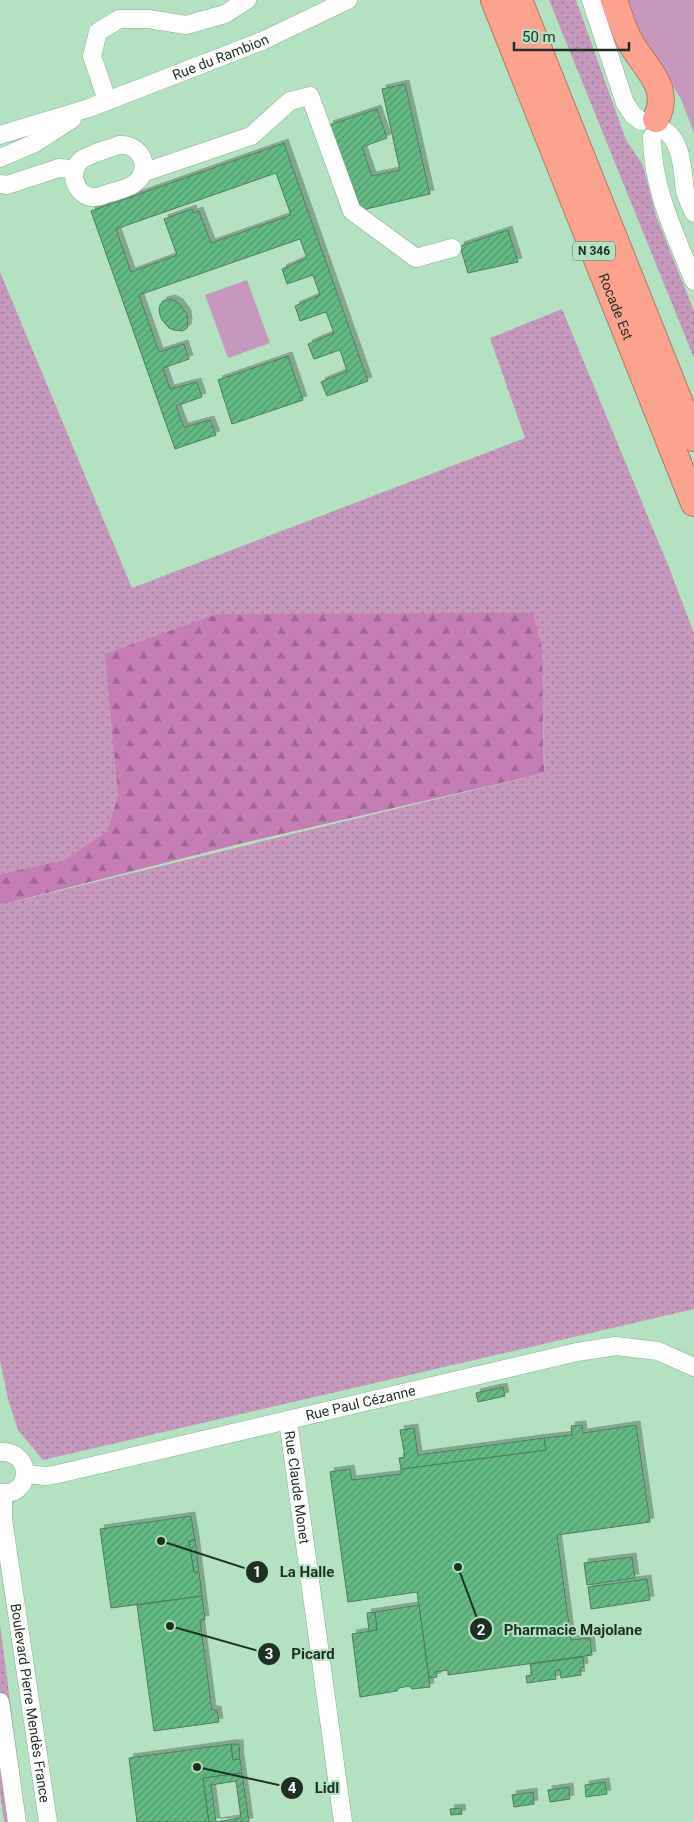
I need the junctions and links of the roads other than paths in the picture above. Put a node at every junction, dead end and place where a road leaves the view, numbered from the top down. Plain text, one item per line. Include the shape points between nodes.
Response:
1 (247, 0) edge
2 (348, 0) edge
3 (494, 0) edge
4 (519, 0) edge
5 (535, 0) edge
6 (591, 0) edge
7 (614, 0) edge
8 (544, 61) junction
9 (107, 100) junction
10 (89, 108) junction
11 (656, 128) junction
12 (0, 136) edge
13 (0, 158) edge
14 (694, 163) edge
15 (75, 169) junction
16 (142, 173) junction
17 (0, 184) edge
18 (694, 213) edge
19 (452, 248) dead end
20 (694, 281) edge
21 (694, 438) edge
22 (694, 503) edge
23 (694, 1367) edge
24 (288, 1420) junction
25 (0, 1452) edge
26 (25, 1474) junction
27 (2, 1494) edge
28 (0, 1702) edge
29 (16, 1822) edge
30 (48, 1822) edge
31 (343, 1822) edge

1 - 9 street via 225,14 186,25 148,19 119,19 98,32 92,56
2 - 9 street, Rue du Rambion via 262,42
3 - 22 highway, Rocade Est / N 346
4 - 8 highway, Rocade Est / N 346
5 - 8 highway via 549,41
6 - 11 street via 626,103 633,115
7 - 11 highway via 630,42 660,90 662,100
8 - 21 highway, Rocade Est / N 346
9 - 10 street, Rue du Rambion
10 - 12 street, Rue du Rambion
10 - 13 street, Rue du Rambion via 35,143
11 - 14 street via 681,142
11 - 18 street via 683,166 686,194
11 - 20 street via 655,169 661,200
15 - 16 street via 86,158 123,145 138,151 143,158
15 - 16 street via 74,182 79,190 94,197 134,184
15 - 17 street via 59,168 7,185
16 - 19 street via 252,136 290,101 310,96 352,211 416,258
23 - 24 street, Rue Paul Cézanne via 658,1351 616,1346 577,1352
24 - 26 street, Rue Paul Cézanne via 58,1474
24 - 31 street, Rue Claude Monet
25 - 26 street via 16,1455
26 - 27 street via 16,1491
27 - 30 street, Boulevard Pierre Mendès France
28 - 29 street

